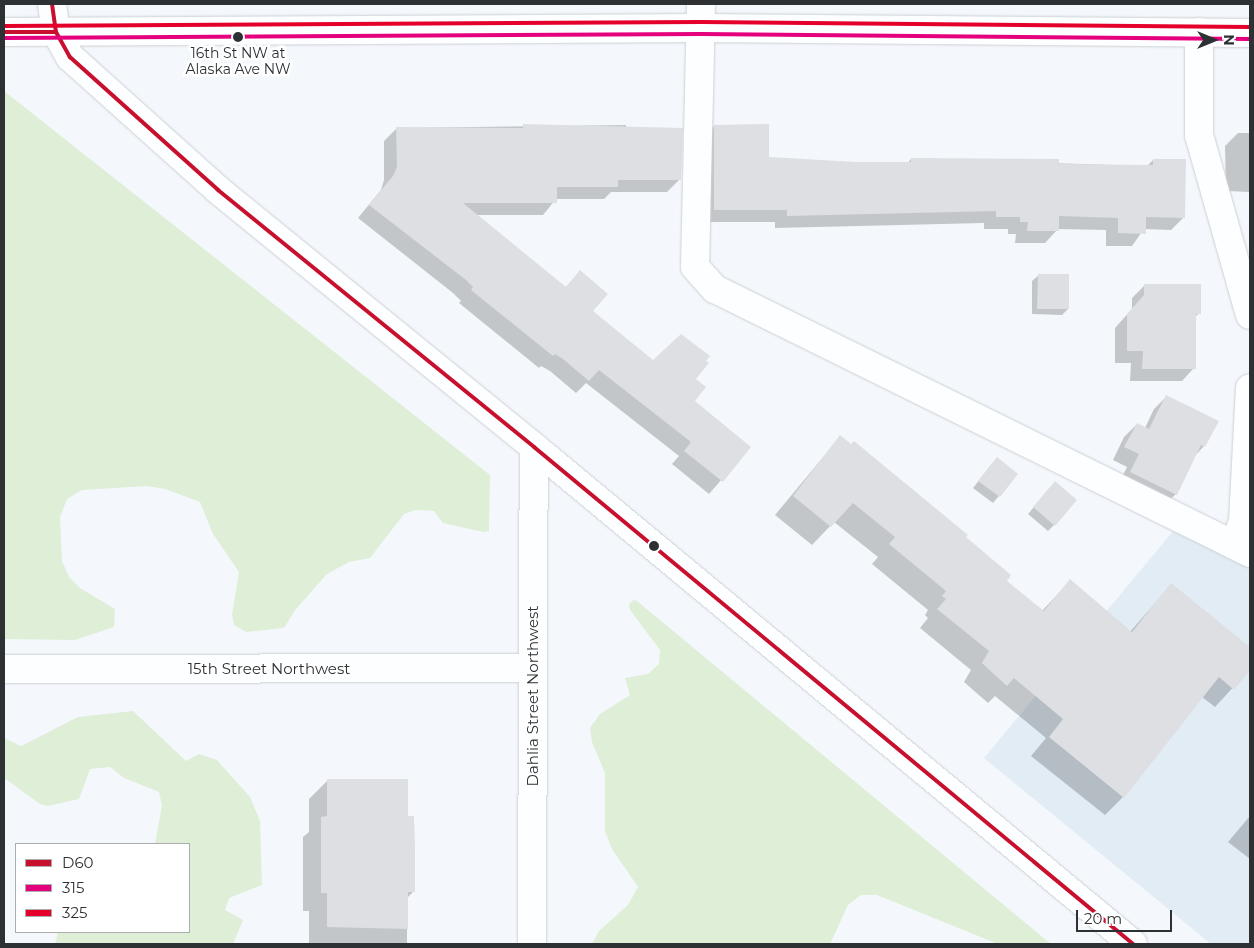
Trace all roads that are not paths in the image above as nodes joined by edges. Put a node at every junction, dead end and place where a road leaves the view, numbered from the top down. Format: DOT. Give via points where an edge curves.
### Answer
graph roads {
  1 [pos="52,4"];
  2 [pos="701,16"];
  3 [pos="4,32"];
  4 [pos="56,32"];
  5 [pos="1199,32"];
  6 [pos="1250,32"];
  7 [pos="1250,314"];
  8 [pos="1250,388"];
  9 [pos="534,447"];
  10 [pos="1242,549"];
  11 [pos="4,668"];
  12 [pos="534,668"];
  13 [pos="532,944"];
  14 [pos="1133,944"];
  1 -- 4 [label="main road"];
  2 -- 4 [label="main road"];
  2 -- 5 [label="main road"];
  2 -- 10 [label="main road" via="695,268 715,289"];
  3 -- 4 [label="main road"];
  4 -- 9 [label="main road" via="70,58 218,190"];
  5 -- 6 [label="main road"];
  5 -- 7 [label="main road" via="1199,135"];
  8 -- 10 [label="main road"];
  9 -- 12 [label="main road, Dahlia Street Northwest"];
  9 -- 14 [label="main road"];
  11 -- 12 [label="main road, 15th Street Northwest"];
  12 -- 13 [label="main road, Dahlia Street Northwest"];
}
